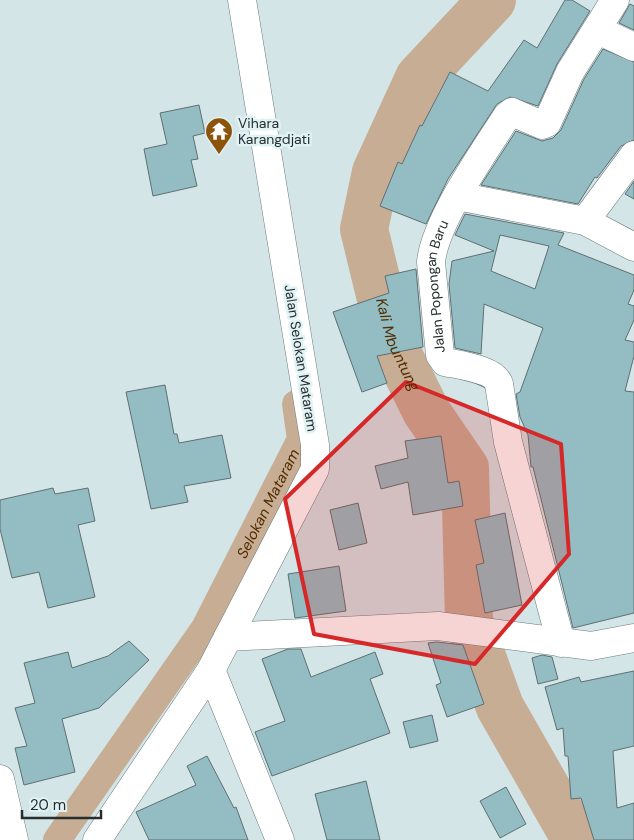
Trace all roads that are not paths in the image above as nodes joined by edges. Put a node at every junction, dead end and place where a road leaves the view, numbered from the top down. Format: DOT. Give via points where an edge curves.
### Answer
graph roads {
  1 [pos="242,0"];
  2 [pos="615,0"];
  3 [pos="598,30"];
  4 [pos="634,47"];
  5 [pos="634,155"];
  6 [pos="457,196"];
  7 [pos="585,221"];
  8 [pos="634,247"];
  9 [pos="228,637"];
  10 [pos="634,638"];
  11 [pos="561,643"];
  12 [pos="211,670"];
  13 [pos="0,778"];
  14 [pos="14,840"];
  15 [pos="97,840"];
  16 [pos="280,840"];
  1 -- 9 [label="street, Jalan Selokan Mataram" via="314,435 316,469"];
  2 -- 3 [label="street, Jalan Popongan Baru"];
  3 -- 4 [label="street"];
  3 -- 6 [label="street, Jalan Popongan Baru" via="570,72 547,123 542,125 510,113"];
  5 -- 7 [label="street"];
  6 -- 7 [label="street"];
  6 -- 11 [label="street, Jalan Popongan Baru" via="432,248 440,355 445,362 472,367 498,380 508,442"];
  7 -- 8 [label="street"];
  9 -- 11 [label="street" via="438,626"];
  9 -- 12 [label="street, Jalan Selokan Mataram"];
  10 -- 11 [label="street" via="591,646"];
  12 -- 15 [label="street, Jalan Selokan Mataram"];
  12 -- 16 [label="street"];
  13 -- 14 [label="street"];
}
